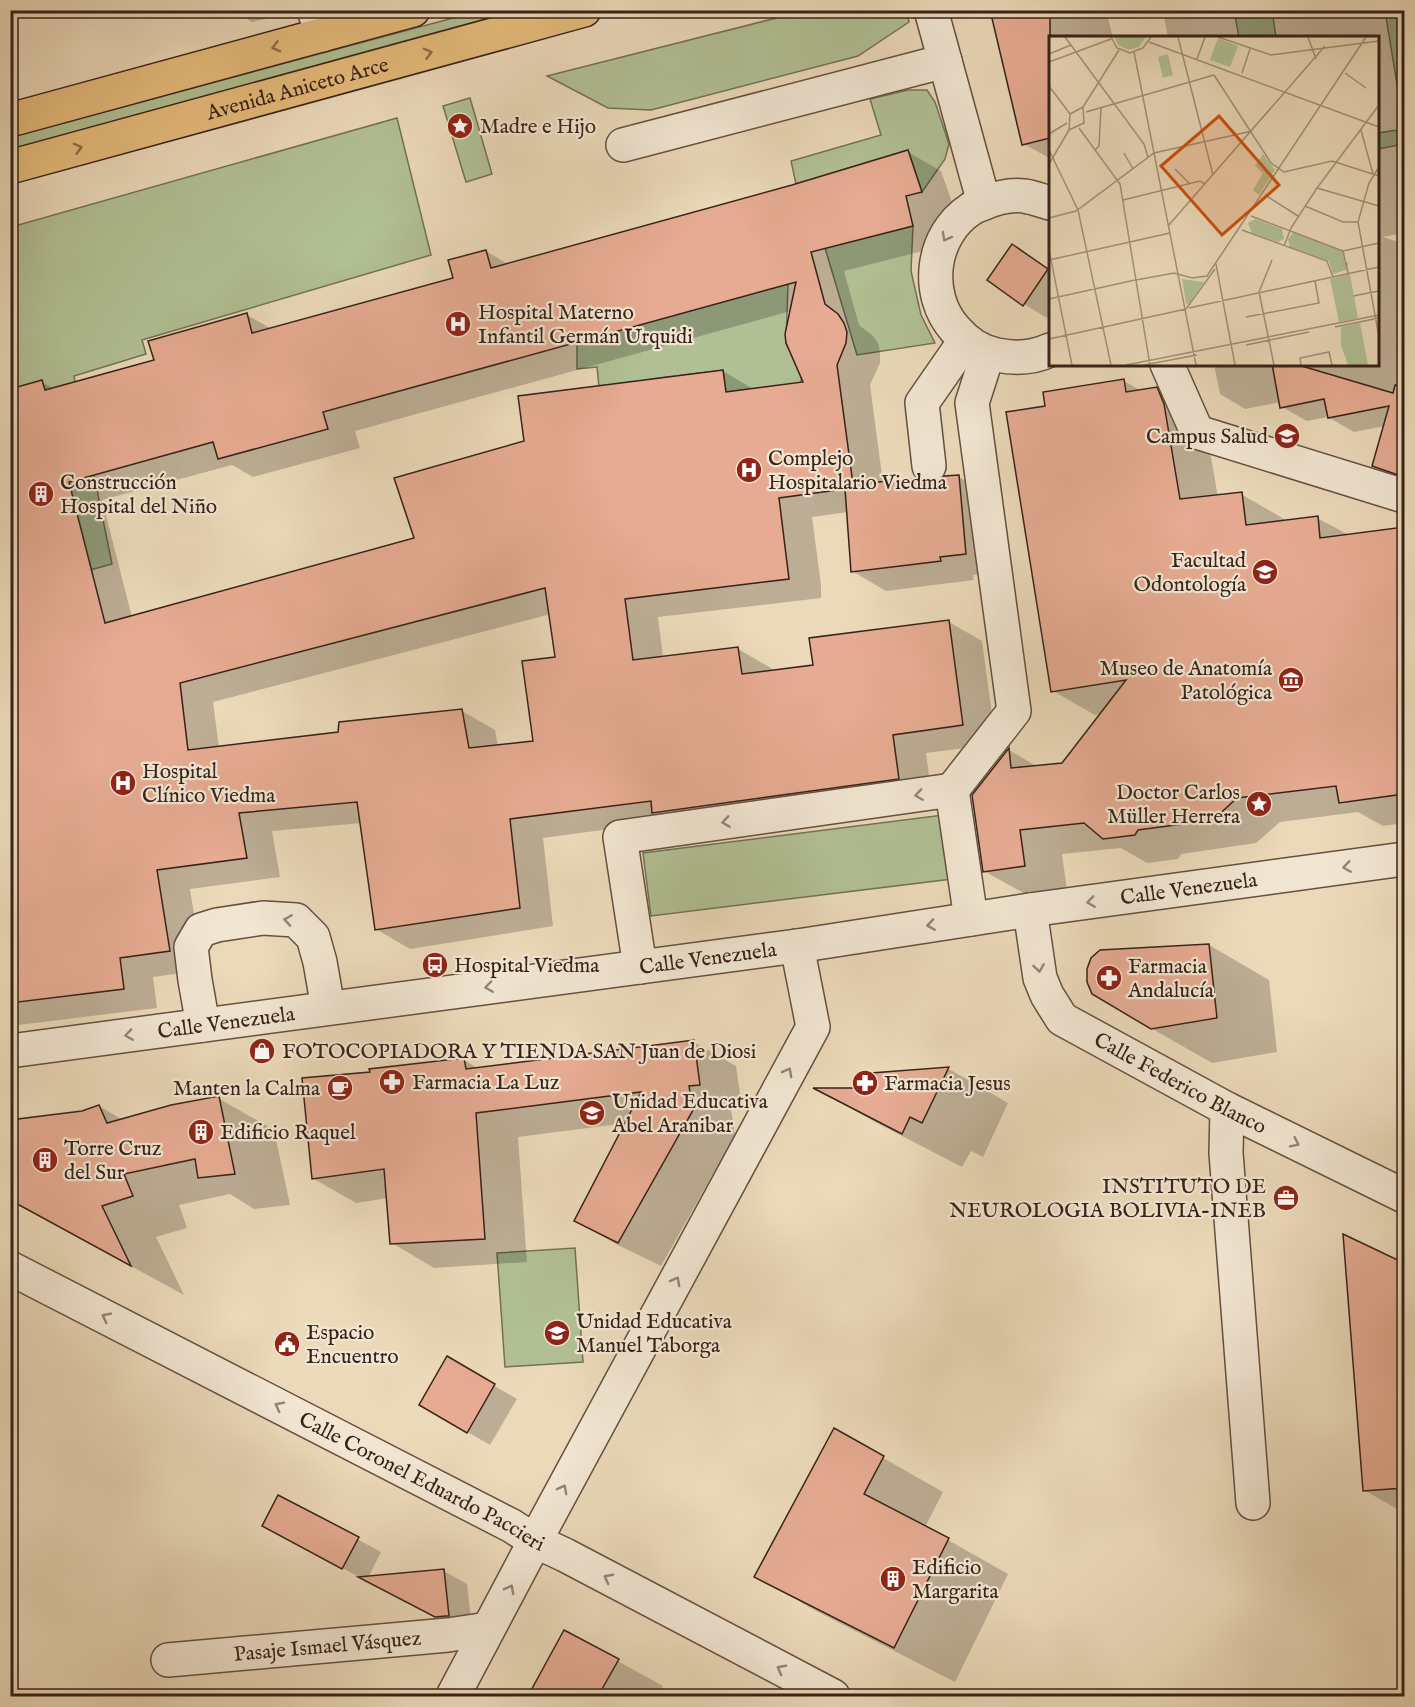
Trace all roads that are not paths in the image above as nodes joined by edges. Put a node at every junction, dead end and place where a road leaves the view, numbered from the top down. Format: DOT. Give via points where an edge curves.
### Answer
graph roads {
  1 [pos="413,10"];
  2 [pos="584,10"];
  3 [pos="931,10"];
  4 [pos="318,23"];
  5 [pos="945,61"];
  6 [pos="10,120"];
  7 [pos="623,145"];
  8 [pos="10,167"];
  9 [pos="984,203"];
  10 [pos="1049,203"];
  11 [pos="977,347"];
  12 [pos="1049,351"];
  13 [pos="1168,366"];
  14 [pos="930,466"];
  15 [pos="1404,496"];
  16 [pos="952,790"];
  17 [pos="1404,859"];
  18 [pos="1030,910"];
  19 [pos="971,919"];
  20 [pos="796,946"];
  21 [pos="640,967"];
  22 [pos="328,1008"];
  23 [pos="203,1025"];
  24 [pos="10,1051"];
  25 [pos="1227,1109"];
  26 [pos="1404,1196"];
  27 [pos="10,1268"];
  28 [pos="1253,1503"];
  29 [pos="535,1541"];
  30 [pos="488,1629"];
  31 [pos="168,1660"];
  32 [pos="453,1696"];
  33 [pos="832,1696"];
  1 -- 4 [label="main road"];
  8 -- 2 [label="main road, Avenida Aniceto Arce, one-way"];
  3 -- 5 [label="street"];
  4 -- 6 [label="main road, one-way"];
  5 -- 7 [label="street"];
  5 -- 9 [label="street"];
  9 -- 10 [label="street" via="1023,196"];
  9 -- 11 [label="street, one-way" via="952,225 940,248 934,273 938,299 949,322"];
  11 -- 12 [label="street" via="1014,359"];
  11 -- 14 [label="street" via="922,403"];
  11 -- 16 [label="street" via="972,403 1014,711"];
  13 -- 15 [label="street" via="1197,432"];
  16 -- 19 [label="street"];
  16 -- 21 [label="street, one-way" via="620,837"];
  17 -- 18 [label="street, Calle Venezuela, one-way"];
  18 -- 19 [label="street, Calle Venezuela"];
  18 -- 25 [label="street, Calle Federico Blanco, one-way" via="1040,978 1062,1019"];
  19 -- 20 [label="street, Calle Venezuela, one-way"];
  20 -- 21 [label="street, Calle Venezuela"];
  29 -- 20 [label="street, one-way" via="813,1027"];
  21 -- 22 [label="street, Calle Venezuela, one-way"];
  22 -- 23 [label="street, Calle Venezuela"];
  22 -- 23 [label="street, one-way" via="314,937 296,920 263,918 209,927 196,938 191,947"];
  23 -- 24 [label="street, Calle Venezuela, one-way"];
  25 -- 26 [label="street, Calle Federico Blanco, one-way"];
  25 -- 28 [label="street" via="1226,1153"];
  29 -- 27 [label="street, Calle Coronel Eduardo Paccieri, one-way"];
  30 -- 29 [label="street, one-way"];
  33 -- 29 [label="street, Calle Coronel Eduardo Paccieri, one-way"];
  30 -- 31 [label="street, Pasaje Ismael Vásquez"];
  30 -- 32 [label="street"];
}
